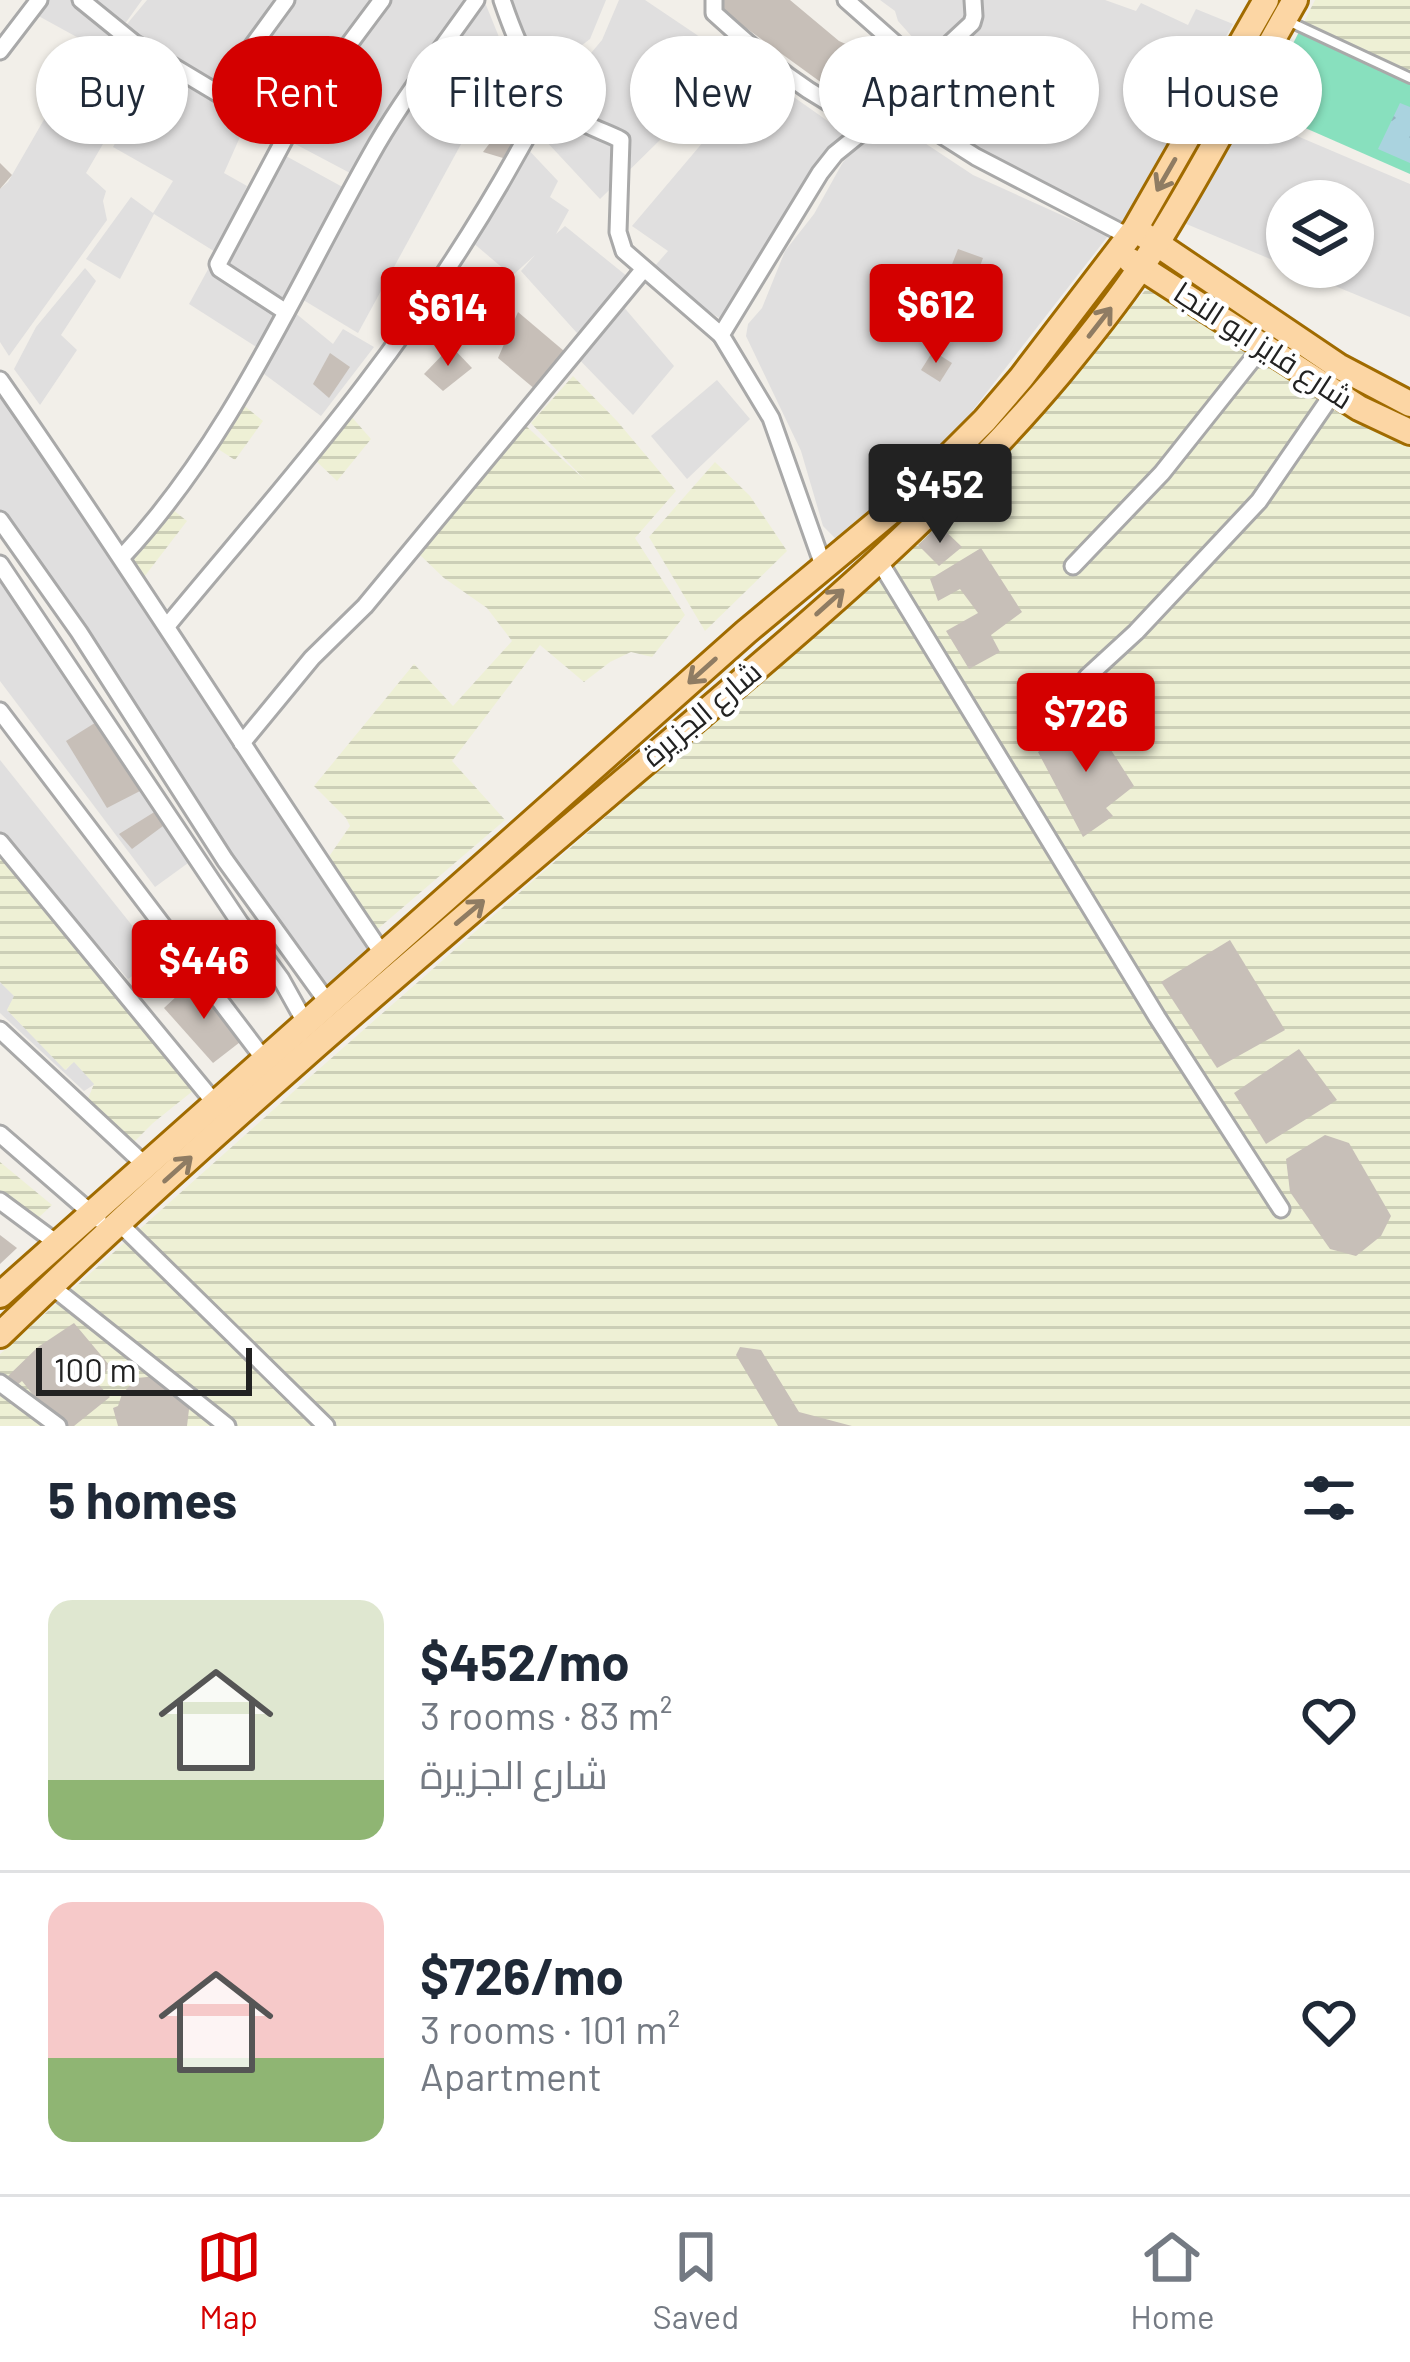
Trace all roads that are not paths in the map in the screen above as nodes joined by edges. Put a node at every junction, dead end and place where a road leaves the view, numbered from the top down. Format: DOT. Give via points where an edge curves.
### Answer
graph roads {
  1 [pos="39,0"];
  2 [pos="80,0"];
  3 [pos="286,0"];
  4 [pos="382,0"];
  5 [pos="476,0"];
  6 [pos="502,0"];
  7 [pos="714,0"];
  8 [pos="846,0"];
  9 [pos="973,0"];
  10 [pos="1266,0"];
  11 [pos="1289,10"];
  12 [pos="260,36"];
  13 [pos="355,36"];
  14 [pos="516,36"];
  15 [pos="889,36"];
  16 [pos="957,36"];
  17 [pos="0,51"];
  18 [pos="1410,78"];
  19 [pos="212,90"];
  20 [pos="819,99"];
  21 [pos="606,132"];
  22 [pos="281,144"];
  23 [pos="522,144"];
  24 [pos="847,144"];
  25 [pos="956,144"];
  26 [pos="1136,246"];
  27 [pos="643,270"];
  28 [pos="286,312"];
  29 [pos="721,335"];
  30 [pos="1263,346"];
  31 [pos="0,380"];
  32 [pos="1334,392"];
  33 [pos="1410,404"];
  34 [pos="1410,432"];
  35 [pos="0,520"];
  36 [pos="122,557"];
  37 [pos="878,559"];
  38 [pos="0,564"];
  39 [pos="1073,566"];
  40 [pos="824,568"];
  41 [pos="167,626"];
  42 [pos="746,632"];
  43 [pos="770,656"];
  44 [pos="1087,677"];
  45 [pos="0,711"];
  46 [pos="242,743"];
  47 [pos="0,842"];
  48 [pos="391,961"];
  49 [pos="328,1003"];
  50 [pos="305,1022"];
  51 [pos="0,1030"];
  52 [pos="265,1059"];
  53 [pos="214,1102"];
  54 [pos="0,1134"];
  55 [pos="145,1165"];
  56 [pos="0,1201"];
  57 [pos="1281,1209"];
  58 [pos="106,1221"];
  59 [pos="58,1244"];
  60 [pos="51,1286"];
  61 [pos="0,1295"];
  62 [pos="0,1335"];
  63 [pos="0,1383"];
  64 [pos="58,1426"];
  65 [pos="227,1426"];
  66 [pos="326,1426"];
  1 -- 17 [label="street"];
  2 -- 19 [label="street"];
  3 -- 12 [label="street"];
  4 -- 13 [label="street"];
  5 -- 28 [label="street" via="376,145"];
  6 -- 14 [label="street"];
  7 -- 20 [label="street" via="714,14"];
  8 -- 15 [label="street"];
  9 -- 16 [label="street" via="972,22"];
  10 -- 26 [label="main road, شارع الجزيرة, one-way"];
  11 -- 18 [label="lane"];
  11 -- 26 [label="main road, شارع الجزيرة"];
  21 -- 27 [label="street" via="621,140 618,232"];
  22 -- 28 [label="street" via="217,267"];
  23 -- 41 [label="street" via="364,386"];
  24 -- 29 [label="street" via="820,173"];
  25 -- 26 [label="street"];
  26 -- 30 [label="main road, شارع فايز ابو النجا"];
  26 -- 33 [label="main road, شارع فايز ابو النجا"];
  37 -- 26 [label="main road, شارع الجزيرة, one-way" via="1018,421 1102,320"];
  26 -- 40 [label="main road, شارع الجزيرة" via="985,420"];
  27 -- 29 [label="street"];
  27 -- 46 [label="street"];
  28 -- 36 [label="street" via="180,490"];
  29 -- 40 [label="street" via="771,418"];
  30 -- 32 [label="main road, شارع فايز ابو النجا"];
  30 -- 39 [label="street"];
  31 -- 36 [label="street"];
  32 -- 34 [label="main road, شارع فايز ابو النجا"];
  32 -- 44 [label="street" via="1259,501"];
  35 -- 49 [label="street"];
  36 -- 41 [label="street"];
  43 -- 37 [label="main road, شارع الجزيرة, one-way"];
  37 -- 57 [label="street"];
  38 -- 50 [label="street"];
  40 -- 42 [label="main road, شارع الجزيرة"];
  41 -- 46 [label="street"];
  42 -- 43 [label="main road"];
  42 -- 48 [label="main road, شارع الجزيرة, one-way"];
  48 -- 43 [label="main road, شارع الجزيرة, one-way"];
  45 -- 52 [label="street"];
  46 -- 48 [label="street"];
  47 -- 53 [label="street"];
  48 -- 49 [label="main road, شارع الجزيرة"];
  58 -- 48 [label="main road, شارع الجزيرة, one-way"];
  49 -- 50 [label="main road, شارع الجزيرة"];
  50 -- 52 [label="main road, شارع الجزيرة"];
  51 -- 55 [label="street"];
  52 -- 53 [label="main road, شارع الجزيرة"];
  53 -- 55 [label="main road, شارع الجزيرة"];
  54 -- 58 [label="street"];
  55 -- 58 [label="main road, شارع الجزيرة"];
  56 -- 59 [label="street"];
  58 -- 59 [label="main road, شارع الجزيرة"];
  58 -- 60 [label="main road, شارع الجزيرة"];
  58 -- 66 [label="street"];
  59 -- 61 [label="main road, شارع الجزيرة"];
  60 -- 62 [label="main road, شارع الجزيرة"];
  60 -- 65 [label="street"];
  63 -- 64 [label="street"];
}
